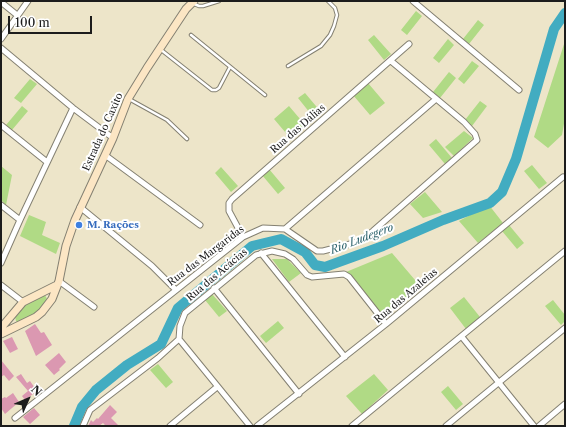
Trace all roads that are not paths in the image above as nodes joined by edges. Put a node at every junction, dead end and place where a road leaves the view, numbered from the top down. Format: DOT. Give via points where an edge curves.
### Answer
graph roads {
  1 [pos="28,1"];
  2 [pos="219,1"];
  3 [pos="328,1"];
  4 [pos="413,1"];
  5 [pos="1,2"];
  6 [pos="193,2"];
  7 [pos="17,15"];
  8 [pos="191,35"];
  9 [pos="1,39"];
  10 [pos="409,44"];
  11 [pos="1,48"];
  12 [pos="160,49"];
  13 [pos="391,60"];
  14 [pos="288,66"];
  15 [pos="230,67"];
  16 [pos="518,90"];
  17 [pos="265,95"];
  18 [pos="128,99"];
  19 [pos="436,99"];
  20 [pos="73,108"];
  21 [pos="1,125"];
  22 [pos="113,138"];
  23 [pos="187,139"];
  24 [pos="106,155"];
  25 [pos="47,162"];
  26 [pos="563,177"];
  27 [pos="1,205"];
  28 [pos="80,207"];
  29 [pos="20,220"];
  30 [pos="200,225"];
  31 [pos="285,229"];
  32 [pos="243,237"];
  33 [pos="565,251"];
  34 [pos="261,253"];
  35 [pos="1,263"];
  36 [pos="58,283"];
  37 [pos="1,285"];
  38 [pos="214,288"];
  39 [pos="176,290"];
  40 [pos="44,291"];
  41 [pos="52,299"];
  42 [pos="23,302"];
  43 [pos="94,307"];
  44 [pos="10,316"];
  45 [pos="386,324"];
  46 [pos="18,326"];
  47 [pos="1,328"];
  48 [pos="565,328"];
  49 [pos="1,334"];
  50 [pos="462,337"];
  51 [pos="179,339"];
  52 [pos="345,357"];
  53 [pos="499,383"];
  54 [pos="217,387"];
  55 [pos="299,394"];
  56 [pos="565,404"];
  57 [pos="15,418"];
  58 [pos="83,426"];
  59 [pos="170,426"];
  60 [pos="250,426"];
  61 [pos="257,426"];
  62 [pos="352,426"];
  63 [pos="446,426"];
  64 [pos="534,426"];
  65 [pos="538,426"];
  1 -- 7 [label="street"];
  2 -- 6 [label="lane" via="203,6"];
  3 -- 14 [label="lane" via="335,8 336,15 330,35 321,46"];
  4 -- 16 [label="street"];
  5 -- 7 [label="street"];
  6 -- 12 [label="main road, Estrada do Caxito"];
  7 -- 9 [label="street"];
  8 -- 15 [label="lane"];
  10 -- 13 [label="street, Rua das Dálias"];
  11 -- 20 [label="street"];
  12 -- 15 [label="lane" via="212,90 219,88"];
  12 -- 18 [label="main road, Estrada do Caxito"];
  13 -- 19 [label="street"];
  13 -- 32 [label="street, Rua das Dálias" via="232,198 229,211"];
  15 -- 17 [label="lane"];
  18 -- 22 [label="main road, Estrada do Caxito"];
  18 -- 23 [label="lane" via="167,120"];
  19 -- 31 [label="street"];
  19 -- 31 [label="street" via="472,130 477,140 373,231 358,242 317,251"];
  20 -- 22 [label="street"];
  20 -- 25 [label="street"];
  21 -- 25 [label="street"];
  22 -- 24 [label="main road, Estrada do Caxito"];
  24 -- 28 [label="main road, Estrada do Caxito"];
  24 -- 30 [label="street"];
  25 -- 29 [label="street"];
  26 -- 45 [label="street, Rua das Azaleias"];
  27 -- 29 [label="street"];
  28 -- 36 [label="main road, Estrada do Caxito" via="66,246"];
  28 -- 39 [label="street" via="152,266"];
  29 -- 35 [label="street"];
  31 -- 32 [label="street, Rua das Margaridas" via="264,228"];
  32 -- 39 [label="street, Rua das Margaridas"];
  33 -- 50 [label="street"];
  34 -- 38 [label="street, Rua das Acácias"];
  34 -- 45 [label="street, Rua das Acácias" via="272,251 286,254 306,275 312,277 342,273 347,275"];
  34 -- 52 [label="street"];
  36 -- 40 [label="main road"];
  36 -- 41 [label="main road, Estrada do Caxito"];
  36 -- 43 [label="street"];
  37 -- 42 [label="street"];
  38 -- 51 [label="street, Rua das Acácias" via="185,313"];
  38 -- 55 [label="street"];
  39 -- 57 [label="street, Rua das Margaridas"];
  40 -- 41 [label="main road"];
  40 -- 42 [label="main road"];
  41 -- 46 [label="main road, Estrada do Caxito" via="36,317"];
  42 -- 44 [label="main road"];
  44 -- 46 [label="main road"];
  44 -- 47 [label="main road"];
  45 -- 52 [label="street, Rua das Azaleias"];
  46 -- 49 [label="main road, Estrada do Caxito"];
  48 -- 53 [label="street"];
  50 -- 53 [label="street"];
  50 -- 62 [label="street"];
  51 -- 54 [label="street"];
  51 -- 58 [label="street" via="90,410"];
  52 -- 55 [label="street, Rua das Azaleias"];
  53 -- 63 [label="street"];
  53 -- 64 [label="street"];
  54 -- 59 [label="street"];
  54 -- 60 [label="street"];
  55 -- 61 [label="street, Rua das Azaleias"];
  56 -- 65 [label="street"];
}
